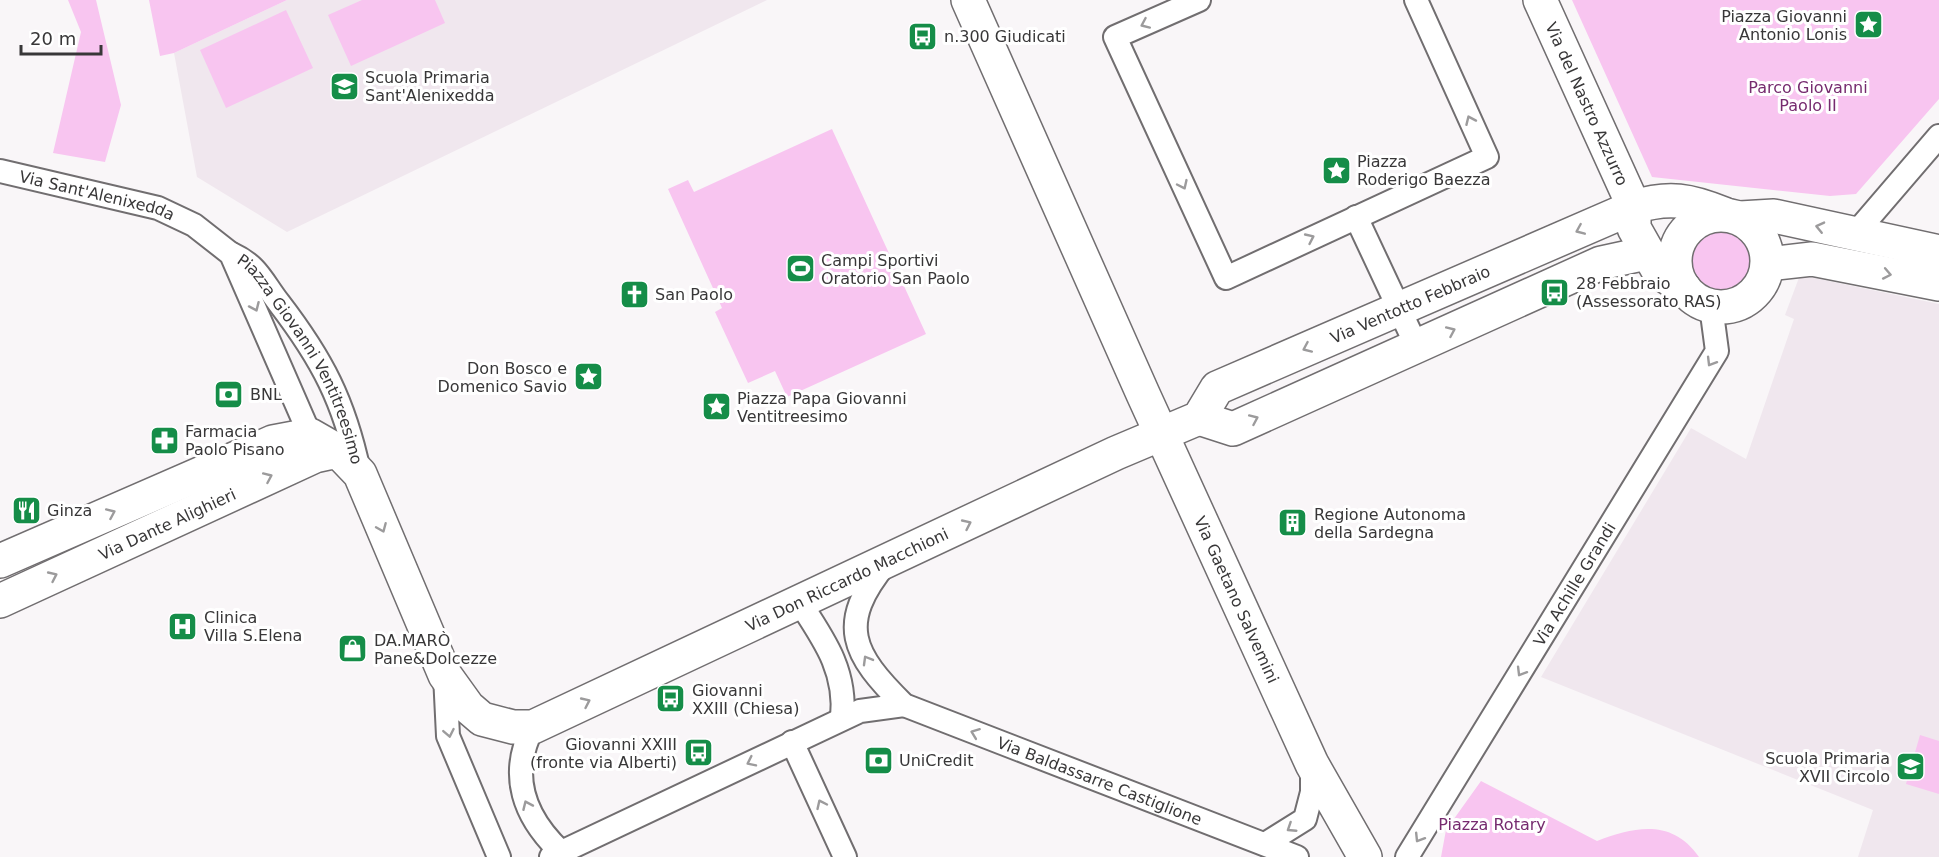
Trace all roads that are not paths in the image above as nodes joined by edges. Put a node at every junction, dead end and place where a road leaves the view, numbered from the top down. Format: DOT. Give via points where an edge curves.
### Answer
graph roads {
  1 [pos="968,0"];
  2 [pos="1199,0"];
  3 [pos="1416,0"];
  4 [pos="1540,0"];
  5 [pos="1939,136"];
  6 [pos="0,171"];
  7 [pos="1634,207"];
  8 [pos="1732,216"];
  9 [pos="1356,217"];
  10 [pos="1854,236"];
  11 [pos="1939,252"];
  12 [pos="1647,253"];
  13 [pos="231,254"];
  14 [pos="1767,264"];
  15 [pos="1939,284"];
  16 [pos="1684,288"];
  17 [pos="1711,306"];
  18 [pos="1398,308"];
  19 [pos="1418,347"];
  20 [pos="1200,418"];
  21 [pos="1162,434"];
  22 [pos="310,435"];
  23 [pos="349,463"];
  24 [pos="0,561"];
  25 [pos="887,562"];
  26 [pos="0,601"];
  27 [pos="800,603"];
  28 [pos="445,675"];
  29 [pos="904,705"];
  30 [pos="842,719"];
  31 [pos="533,727"];
  32 [pos="792,742"];
  33 [pos="1312,764"];
  34 [pos="1265,844"];
  35 [pos="556,855"];
  36 [pos="499,857"];
  37 [pos="845,857"];
  38 [pos="1297,857"];
  39 [pos="1365,857"];
  40 [pos="1407,857"];
  1 -- 21 [label="street"];
  2 -- 9 [label="street, one-way" via="1115,37 1226,278"];
  9 -- 3 [label="street, one-way" via="1487,157"];
  4 -- 7 [label="street, Via del Nastro Azzurro"];
  5 -- 10 [label="street"];
  6 -- 13 [label="street, Via Sant'Alenixedda" via="158,208 194,225"];
  7 -- 8 [label="street, Via Ventotto Febbraio" via="1658,199 1698,203"];
  7 -- 12 [label="street, Via del Nastro Azzurro" via="1634,228"];
  7 -- 18 [label="street, Via Ventotto Febbraio, one-way"];
  10 -- 8 [label="street, one-way" via="1774,216"];
  8 -- 14 [label="street" via="1759,234 1766,248"];
  8 -- 16 [label="street" via="1701,219 1684,232 1675,261"];
  9 -- 18 [label="street"];
  10 -- 11 [label="street"];
  12 -- 16 [label="street, Via del Nastro Azzurro" via="1659,273"];
  19 -- 12 [label="street, one-way" via="1601,263"];
  13 -- 22 [label="street, one-way"];
  13 -- 23 [label="street, Piazza Giovanni Ventitreesimo" via="250,263 308,340 350,427"];
  14 -- 15 [label="street, one-way" via="1812,260"];
  14 -- 17 [label="street" via="1763,280 1750,297 1725,307"];
  16 -- 17 [label="street"];
  17 -- 40 [label="street, Via Achille Grandi, one-way" via="1718,351"];
  18 -- 19 [label="street"];
  18 -- 20 [label="street, Via Ventotto Febbraio, one-way" via="1217,388"];
  20 -- 19 [label="street, one-way" via="1233,429"];
  20 -- 21 [label="street"];
  25 -- 21 [label="street, Via Don Riccardo Macchioni, one-way"];
  21 -- 33 [label="street, Via Gaetano Salvemini"];
  22 -- 23 [label="street"];
  24 -- 22 [label="street, Via Dante Alighieri, one-way" via="273,442"];
  26 -- 23 [label="street, Via Dante Alighieri, one-way" via="304,461"];
  23 -- 28 [label="street, one-way"];
  25 -- 27 [label="street, Via Don Riccardo Macchioni"];
  29 -- 25 [label="street, one-way" via="869,665 854,630 854,616 864,595"];
  27 -- 30 [label="street" via="840,674"];
  31 -- 27 [label="street, Via Don Riccardo Macchioni, one-way"];
  28 -- 31 [label="street" via="482,719 513,727"];
  28 -- 36 [label="street, one-way" via="448,736"];
  29 -- 30 [label="street" via="860,711"];
  34 -- 29 [label="street, Via Baldassarre Castiglione, one-way"];
  30 -- 32 [label="street"];
  35 -- 31 [label="street, one-way" via="523,799 525,742"];
  32 -- 35 [label="street, one-way"];
  37 -- 32 [label="street, one-way"];
  33 -- 34 [label="street, Via Gaetano Salvemini, one-way" via="1312,792 1305,819"];
  33 -- 39 [label="street, Via Gaetano Salvemini"];
  34 -- 38 [label="street, Via Baldassarre Castiglione"];
}
